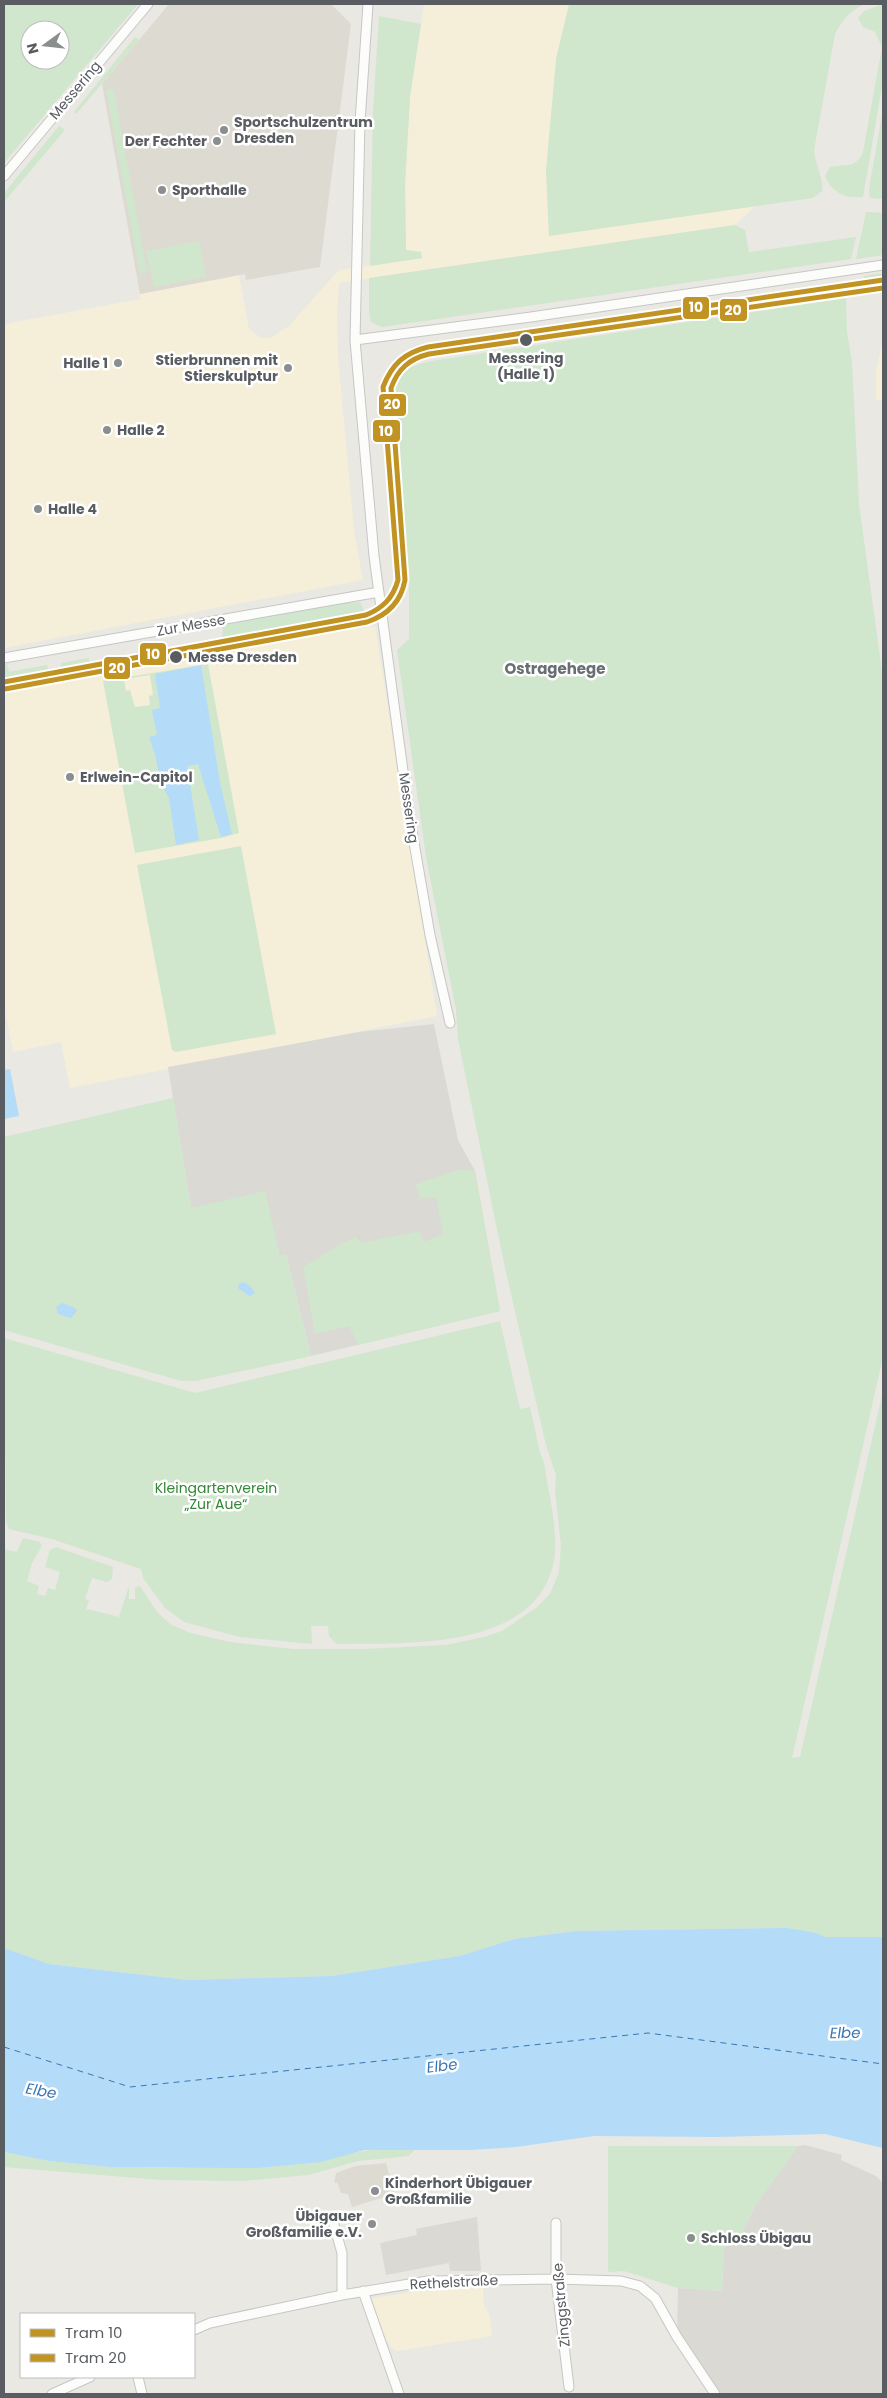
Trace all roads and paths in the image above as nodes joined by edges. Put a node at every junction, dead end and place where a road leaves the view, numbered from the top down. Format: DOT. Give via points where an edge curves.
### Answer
graph roads {
  1 [pos="148,4"];
  2 [pos="368,4"];
  3 [pos="4,176"];
  4 [pos="883,265"];
  5 [pos="355,340"];
  6 [pos="379,592"];
  7 [pos="4,658"];
  8 [pos="450,1023"];
  9 [pos="332,2218"];
  10 [pos="556,2223"];
  11 [pos="556,2279"];
  12 [pos="363,2292"];
  13 [pos="342,2296"];
  14 [pos="195,2330"];
  15 [pos="88,2378"];
  16 [pos="138,2378"];
  17 [pos="570,2387"];
  18 [pos="52,2394"];
  19 [pos="142,2394"];
  20 [pos="399,2394"];
  21 [pos="715,2394"];
  1 -- 3 [label="street, Messering"];
  2 -- 5 [label="street" via="361,94"];
  4 -- 5 [label="street"];
  5 -- 6 [label="street, Messering"];
  6 -- 7 [label="street, Zur Messe"];
  6 -- 8 [label="street, Messering" via="419,873"];
  9 -- 13 [label="street" via="342,2252"];
  10 -- 11 [label="street, Zinggstraße"];
  11 -- 12 [label="street, Rethelstraße" via="429,2280"];
  11 -- 17 [label="street, Zinggstraße"];
  11 -- 21 [label="street, Rethelstraße" via="620,2281 640,2286 655,2298 676,2337"];
  12 -- 13 [label="street, Rethelstraße"];
  12 -- 20 [label="street"];
  13 -- 14 [label="street, Rethelstraße" via="210,2323"];
  15 -- 18 [label="street"];
  16 -- 19 [label="street"];
}
